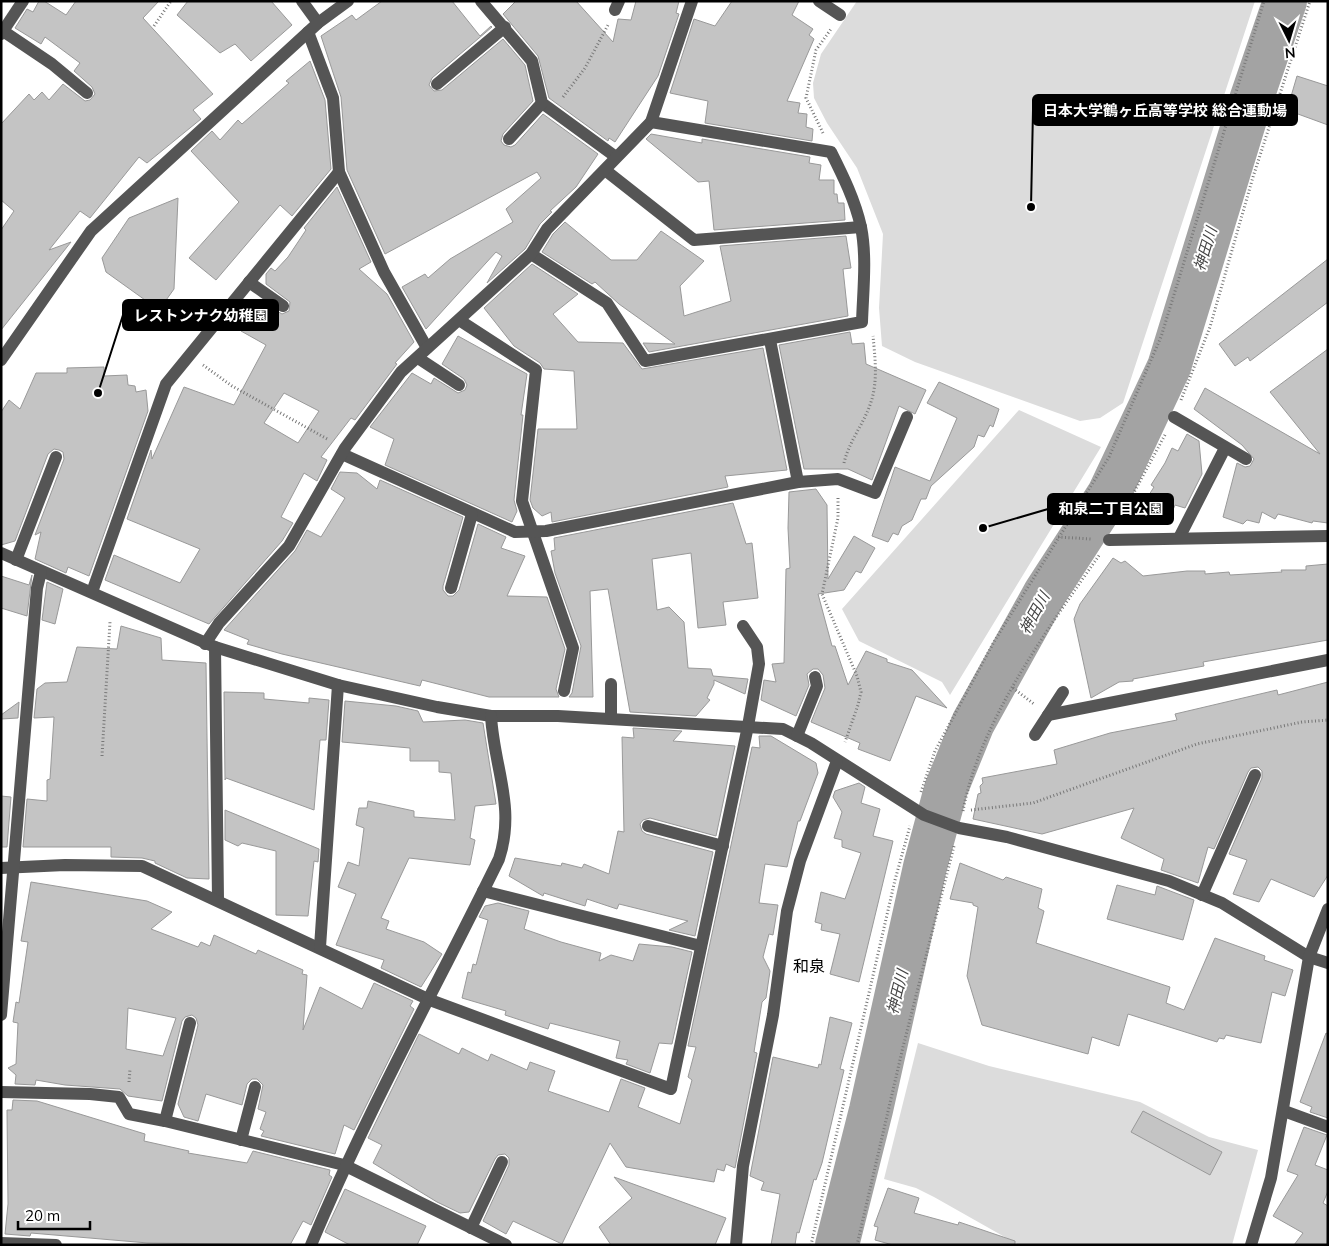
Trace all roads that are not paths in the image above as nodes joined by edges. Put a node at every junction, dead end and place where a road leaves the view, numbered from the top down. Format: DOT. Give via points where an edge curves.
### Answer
graph roads {
  1 [pos="23,1"];
  2 [pos="302,1"];
  3 [pos="348,1"];
  4 [pos="481,1"];
  5 [pos="692,1"];
  6 [pos="819,1"];
  7 [pos="840,15"];
  8 [pos="318,23"];
  9 [pos="505,27"];
  10 [pos="2,32"];
  11 [pos="308,32"];
  12 [pos="437,84"];
  13 [pos="87,93"];
  14 [pos="547,107"];
  15 [pos="651,122"];
  16 [pos="509,139"];
  17 [pos="616,157"];
  18 [pos="604,170"];
  19 [pos="339,172"];
  20 [pos="861,226"];
  21 [pos="532,254"];
  22 [pos="249,282"];
  23 [pos="283,306"];
  24 [pos="459,320"];
  25 [pos="770,340"];
  26 [pos="427,348"];
  27 [pos="418,358"];
  28 [pos="1,360"];
  29 [pos="459,385"];
  30 [pos="907,417"];
  31 [pos="1174,417"];
  32 [pos="1224,448"];
  33 [pos="343,451"];
  34 [pos="56,458"];
  35 [pos="1246,459"];
  36 [pos="798,482"];
  37 [pos="472,514"];
  38 [pos="532,531"];
  39 [pos="1328,536"];
  40 [pos="1179,538"];
  41 [pos="1104,540"];
  42 [pos="1,553"];
  43 [pos="16,560"];
  44 [pos="41,572"];
  45 [pos="451,588"];
  46 [pos="92,592"];
  47 [pos="743,626"];
  48 [pos="210,646"];
  49 [pos="1328,660"];
  50 [pos="815,677"];
  51 [pos="611,684"];
  52 [pos="338,685"];
  53 [pos="564,691"];
  54 [pos="1063,692"];
  55 [pos="1048,715"];
  56 [pos="491,716"];
  57 [pos="611,719"];
  58 [pos="748,726"];
  59 [pos="1035,735"];
  60 [pos="797,736"];
  61 [pos="837,761"];
  62 [pos="1256,775"];
  63 [pos="648,826"];
  64 [pos="722,846"];
  65 [pos="7,868"];
  66 [pos="483,891"];
  67 [pos="1202,895"];
  68 [pos="218,899"];
  69 [pos="1328,909"];
  70 [pos="701,946"];
  71 [pos="320,947"];
  72 [pos="1309,957"];
  73 [pos="1328,963"];
  74 [pos="430,1000"];
  75 [pos="1,1015"];
  76 [pos="190,1023"];
  77 [pos="255,1087"];
  78 [pos="1,1092"];
  79 [pos="1284,1110"];
  80 [pos="165,1121"];
  81 [pos="1328,1127"];
  82 [pos="242,1140"];
  83 [pos="502,1162"];
  84 [pos="344,1165"];
  85 [pos="471,1228"];
  86 [pos="1,1243"];
  87 [pos="56,1245"];
  88 [pos="311,1245"];
  89 [pos="506,1245"];
  90 [pos="736,1245"];
  91 [pos="1251,1245"];
  1 -- 10 [label="street"];
  2 -- 8 [label="street"];
  3 -- 8 [label="street"];
  4 -- 9 [label="street"];
  5 -- 15 [label="street"];
  6 -- 7 [label="street"];
  8 -- 11 [label="street"];
  9 -- 12 [label="street"];
  9 -- 14 [label="street" via="532,61"];
  10 -- 13 [label="street" via="52,64"];
  11 -- 19 [label="street" via="333,98"];
  11 -- 28 [label="street" via="90,231"];
  14 -- 16 [label="street"];
  14 -- 17 [label="street"];
  15 -- 17 [label="street"];
  15 -- 20 [label="street" via="830,152 849,189"];
  17 -- 18 [label="street"];
  18 -- 20 [label="street" via="694,240"];
  18 -- 21 [label="street" via="547,229"];
  19 -- 22 [label="street"];
  19 -- 26 [label="street" via="384,272"];
  20 -- 25 [label="street" via="862,322"];
  21 -- 24 [label="street"];
  21 -- 25 [label="street" via="606,303 645,360"];
  22 -- 23 [label="street"];
  22 -- 46 [label="street" via="166,384"];
  24 -- 26 [label="street"];
  24 -- 38 [label="street" via="536,370 522,501"];
  25 -- 36 [label="street"];
  26 -- 27 [label="street"];
  27 -- 29 [label="street"];
  27 -- 33 [label="street" via="401,372"];
  30 -- 36 [label="street" via="875,493 838,479"];
  31 -- 32 [label="street"];
  32 -- 35 [label="street"];
  32 -- 40 [label="street"];
  33 -- 37 [label="street"];
  33 -- 48 [label="street" via="290,546 219,623"];
  34 -- 43 [label="street"];
  36 -- 38 [label="street"];
  37 -- 38 [label="street" via="515,532"];
  37 -- 45 [label="street"];
  38 -- 53 [label="street" via="573,648"];
  39 -- 40 [label="street"];
  40 -- 41 [label="street"];
  42 -- 43 [label="street"];
  43 -- 44 [label="street"];
  44 -- 46 [label="street"];
  44 -- 65 [label="street"];
  46 -- 48 [label="street"];
  47 -- 58 [label="street" via="757,647 759,664"];
  48 -- 52 [label="street"];
  48 -- 68 [label="street"];
  49 -- 55 [label="street"];
  50 -- 60 [label="street" via="817,686"];
  51 -- 57 [label="street"];
  52 -- 56 [label="street" via="437,708"];
  52 -- 71 [label="street"];
  54 -- 55 [label="street"];
  55 -- 59 [label="street"];
  56 -- 57 [label="street"];
  56 -- 66 [label="street" via="507,818 506,838"];
  57 -- 58 [label="street"];
  58 -- 60 [label="street" via="784,730"];
  58 -- 64 [label="street"];
  60 -- 61 [label="street"];
  61 -- 67 [label="street" via="919,812 955,826 1159,879"];
  61 -- 90 [label="street" via="800,861 787,911 773,1014 743,1166"];
  62 -- 67 [label="street"];
  63 -- 64 [label="street"];
  64 -- 70 [label="street"];
  65 -- 68 [label="street" via="65,864 142,866"];
  65 -- 75 [label="street"];
  66 -- 70 [label="street"];
  66 -- 74 [label="street"];
  67 -- 72 [label="street" via="1222,903"];
  68 -- 71 [label="street"];
  69 -- 72 [label="street"];
  70 -- 74 [label="street" via="671,1089"];
  71 -- 74 [label="street"];
  72 -- 73 [label="street"];
  72 -- 79 [label="street"];
  74 -- 84 [label="street"];
  76 -- 80 [label="street"];
  77 -- 82 [label="street"];
  78 -- 80 [label="street" via="119,1097 129,1114"];
  79 -- 81 [label="street"];
  79 -- 91 [label="street" via="1271,1178"];
  80 -- 82 [label="street"];
  82 -- 84 [label="street"];
  83 -- 85 [label="street"];
  84 -- 85 [label="street"];
  84 -- 88 [label="street"];
  85 -- 89 [label="street"];
  86 -- 87 [label="street"];
}
